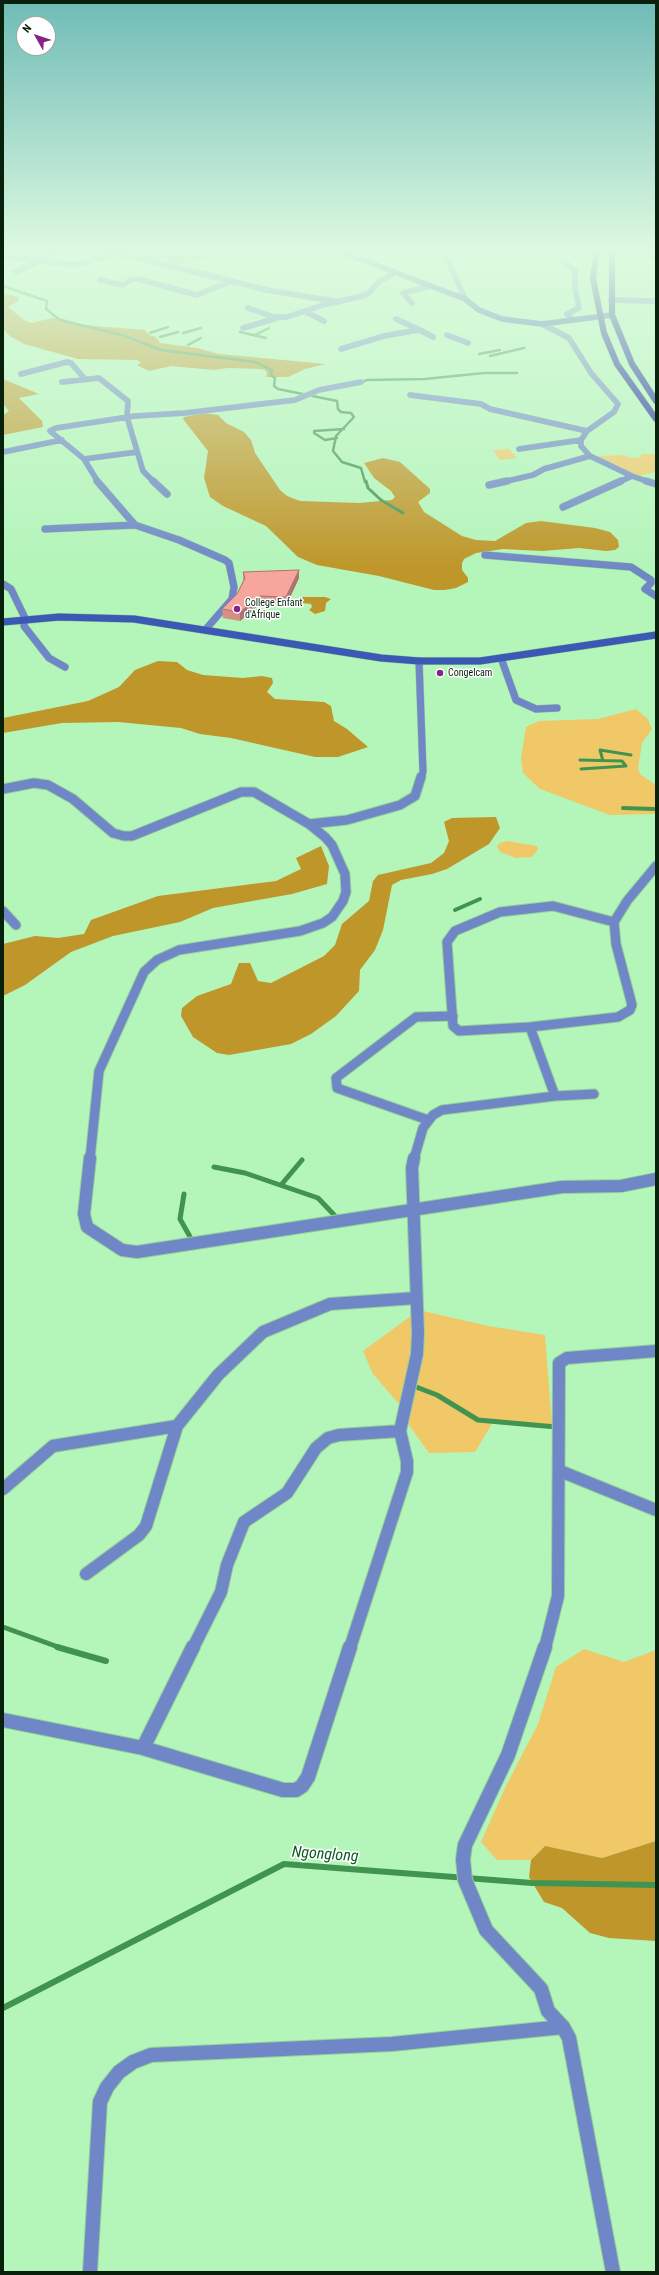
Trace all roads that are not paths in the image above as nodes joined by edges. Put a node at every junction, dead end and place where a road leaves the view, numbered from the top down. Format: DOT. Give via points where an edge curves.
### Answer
graph roads {
  1 [pos="580,356"];
  2 [pos="614,356"];
  3 [pos="629,356"];
  4 [pos="21,374"];
  5 [pos="85,379"];
  6 [pos="62,382"];
  7 [pos="361,382"];
  8 [pos="410,395"];
  9 [pos="656,401"];
  10 [pos="126,417"];
  11 [pos="656,420"];
  12 [pos="587,431"];
  13 [pos="62,440"];
  14 [pos="581,440"];
  15 [pos="519,449"];
  16 [pos="3,452"];
  17 [pos="137,452"];
  18 [pos="590,456"];
  19 [pos="84,458"];
  20 [pos="632,476"];
  21 [pos="656,484"];
  22 [pos="489,485"];
  23 [pos="167,494"];
  24 [pos="563,507"];
  25 [pos="135,525"];
  26 [pos="45,529"];
  27 [pos="485,555"];
  28 [pos="3,584"];
  29 [pos="656,596"];
  30 [pos="25,618"];
  31 [pos="3,622"];
  32 [pos="206,629"];
  33 [pos="656,635"];
  34 [pos="501,658"];
  35 [pos="419,660"];
  36 [pos="65,667"];
  37 [pos="557,708"];
  38 [pos="3,789"];
  39 [pos="309,824"];
  40 [pos="656,866"];
  41 [pos="3,911"];
  42 [pos="614,922"];
  43 [pos="16,925"];
  44 [pos="453,1016"];
  45 [pos="530,1027"];
  46 [pos="594,1094"];
  47 [pos="555,1096"];
  48 [pos="428,1120"];
  49 [pos="656,1179"];
  50 [pos="414,1211"];
  51 [pos="416,1298"];
  52 [pos="656,1351"];
  53 [pos="177,1426"];
  54 [pos="400,1431"];
  55 [pos="560,1472"];
  56 [pos="3,1489"];
  57 [pos="656,1510"];
  58 [pos="86,1574"];
  59 [pos="3,1720"];
  60 [pos="143,1748"];
  61 [pos="563,2027"];
  62 [pos="90,2272"];
  63 [pos="614,2272"];
  1 -- 12 [label="street" via="591,373 618,404 614,412"];
  2 -- 11 [label="highway"];
  3 -- 9 [label="highway"];
  4 -- 5 [label="street" via="67,362 71,363"];
  5 -- 6 [label="street"];
  5 -- 10 [label="street" via="101,379 128,401"];
  7 -- 10 [label="street" via="315,392 295,400"];
  8 -- 12 [label="street" via="481,404 490,409"];
  10 -- 13 [label="street" via="50,431"];
  10 -- 17 [label="street"];
  12 -- 14 [label="street"];
  13 -- 16 [label="street"];
  13 -- 19 [label="street"];
  14 -- 15 [label="street"];
  14 -- 18 [label="street" via="581,446"];
  17 -- 19 [label="street"];
  17 -- 23 [label="street" via="144,474"];
  18 -- 20 [label="street"];
  18 -- 22 [label="street" via="544,469 533,475"];
  19 -- 25 [label="street" via="100,485"];
  20 -- 21 [label="street"];
  20 -- 24 [label="street"];
  25 -- 26 [label="street"];
  25 -- 32 [label="street" via="192,545 229,563 234,587 232,599"];
  27 -- 29 [label="street" via="630,567 651,580 645,589"];
  28 -- 30 [label="street" via="11,589"];
  30 -- 31 [label="main road"];
  30 -- 32 [label="main road" via="59,616 134,619"];
  30 -- 36 [label="street" via="24,626 46,654 54,662"];
  32 -- 35 [label="main road" via="381,658"];
  33 -- 34 [label="main road"];
  34 -- 35 [label="main road" via="480,661"];
  34 -- 37 [label="street" via="516,700 536,709"];
  35 -- 39 [label="street" via="423,772 415,796 400,805 366,816"];
  38 -- 39 [label="street" via="29,783 48,785 73,799 113,833 124,836 132,836 247,791 258,793"];
  39 -- 50 [label="street" via="332,845 345,874 346,892 332,917 300,932 179,950 157,960 144,972 99,1071 84,1221 92,1232 122,1250 137,1252"];
  40 -- 42 [label="street"];
  41 -- 43 [label="street"];
  42 -- 44 [label="street" via="553,906 500,912 455,931 447,942"];
  42 -- 45 [label="street" via="616,944 632,1005 630,1010 618,1017"];
  44 -- 45 [label="street" via="453,1026 465,1032"];
  44 -- 48 [label="street" via="416,1017 336,1078 334,1083 344,1092"];
  45 -- 47 [label="street"];
  46 -- 47 [label="street"];
  47 -- 48 [label="street" via="442,1110"];
  48 -- 50 [label="street" via="414,1157"];
  49 -- 50 [label="street" via="621,1186 562,1187"];
  50 -- 51 [label="street"];
  51 -- 53 [label="street" via="330,1304 269,1327 218,1375"];
  51 -- 54 [label="street" via="417,1354"];
  52 -- 55 [label="street" via="567,1358 559,1363"];
  53 -- 56 [label="street" via="53,1446"];
  53 -- 58 [label="street" via="146,1526 139,1535"];
  54 -- 60 [label="street" via="328,1438 316,1448 288,1493 244,1522 227,1565 221,1592"];
  54 -- 60 [label="street" via="407,1472 308,1777 302,1786 296,1790 283,1790"];
  55 -- 57 [label="street"];
  55 -- 61 [label="street" via="558,1596 549,1634 508,1755 465,1846 463,1859 465,1880 486,1930 541,1989 548,2011"];
  59 -- 60 [label="street"];
  61 -- 62 [label="street" via="392,2044 151,2054 133,2062 115,2077 100,2102"];
  61 -- 63 [label="street" via="569,2038"];
}
